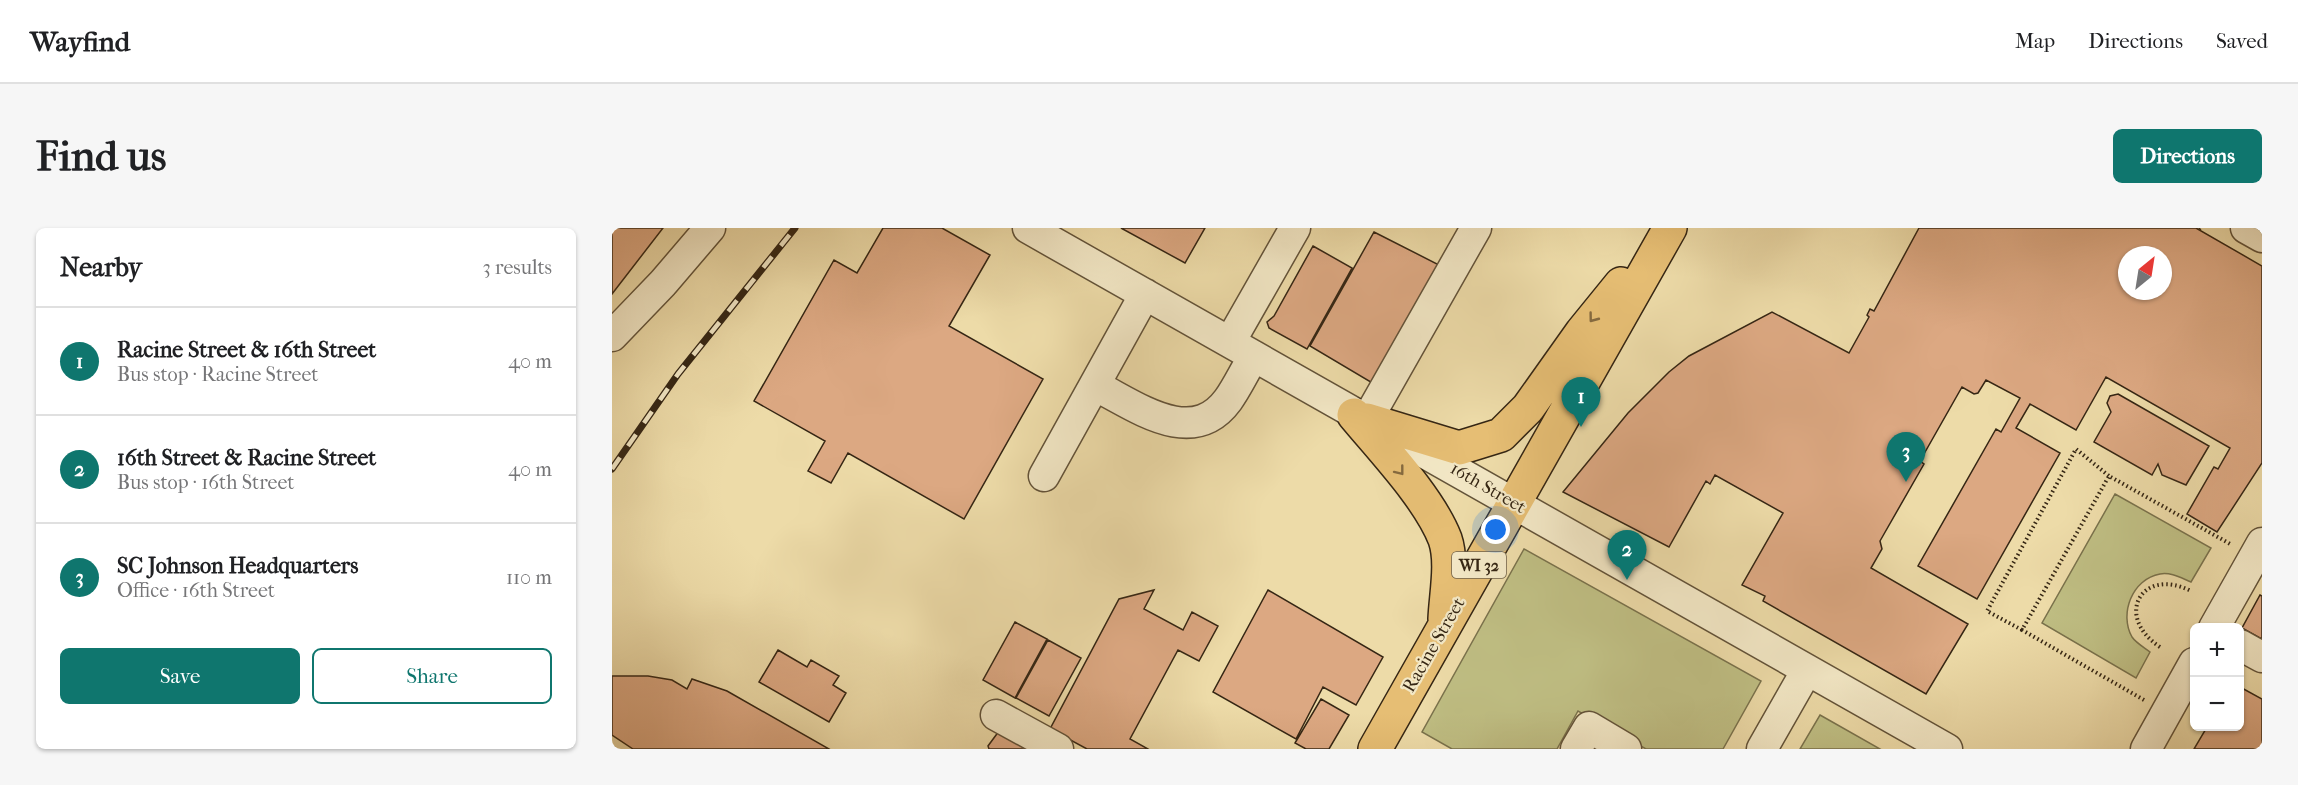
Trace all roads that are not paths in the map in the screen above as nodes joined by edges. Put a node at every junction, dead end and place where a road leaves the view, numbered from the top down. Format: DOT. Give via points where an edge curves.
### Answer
graph roads {
  1 [pos="710,228"];
  2 [pos="1028,228"];
  3 [pos="1294,228"];
  4 [pos="1476,228"];
  5 [pos="1670,228"];
  6 [pos="2246,228"];
  7 [pos="2262,237"];
  8 [pos="1649,264"];
  9 [pos="1145,294"];
  10 [pos="612,336"];
  11 [pos="1242,349"];
  12 [pos="1096,386"];
  13 [pos="1358,415"];
  14 [pos="1044,476"];
  15 [pos="1514,503"];
  16 [pos="2258,550"];
  17 [pos="2216,623"];
  18 [pos="1444,626"];
  19 [pos="2244,647"];
  20 [pos="2262,657"];
  21 [pos="1807,670"];
  22 [pos="2190,670"];
  23 [pos="996,715"];
  24 [pos="1058,749"];
  25 [pos="1375,749"];
  26 [pos="1576,749"];
  27 [pos="1626,749"];
  28 [pos="1762,749"];
  29 [pos="1947,749"];
  30 [pos="2146,749"];
  1 -- 10 [label="street"];
  2 -- 9 [label="street, 16th Street"];
  3 -- 11 [label="street"];
  4 -- 13 [label="street"];
  5 -- 8 [label="main road, Racine Street / WI 32"];
  6 -- 7 [label="street"];
  8 -- 13 [label="main road, one-way" via="1616,287 1528,408 1501,435 1459,448"];
  8 -- 15 [label="main road, Racine Street / WI 32"];
  9 -- 11 [label="street, 16th Street"];
  9 -- 12 [label="street"];
  11 -- 12 [label="street" via="1222,406 1210,418 1192,424 1150,413"];
  11 -- 13 [label="street, 16th Street"];
  12 -- 14 [label="street"];
  13 -- 15 [label="street, 16th Street"];
  13 -- 18 [label="main road, one-way" via="1418,495 1446,541"];
  15 -- 18 [label="main road, Racine Street / WI 32"];
  15 -- 21 [label="street, 16th Street"];
  16 -- 17 [label="street"];
  18 -- 25 [label="main road, Racine Street / WI 32"];
  19 -- 20 [label="street"];
  21 -- 28 [label="street"];
  21 -- 29 [label="street, 16th Street"];
  22 -- 30 [label="street"];
  23 -- 24 [label="street"];
  26 -- 27 [label="street" via="1589,728"];
}
